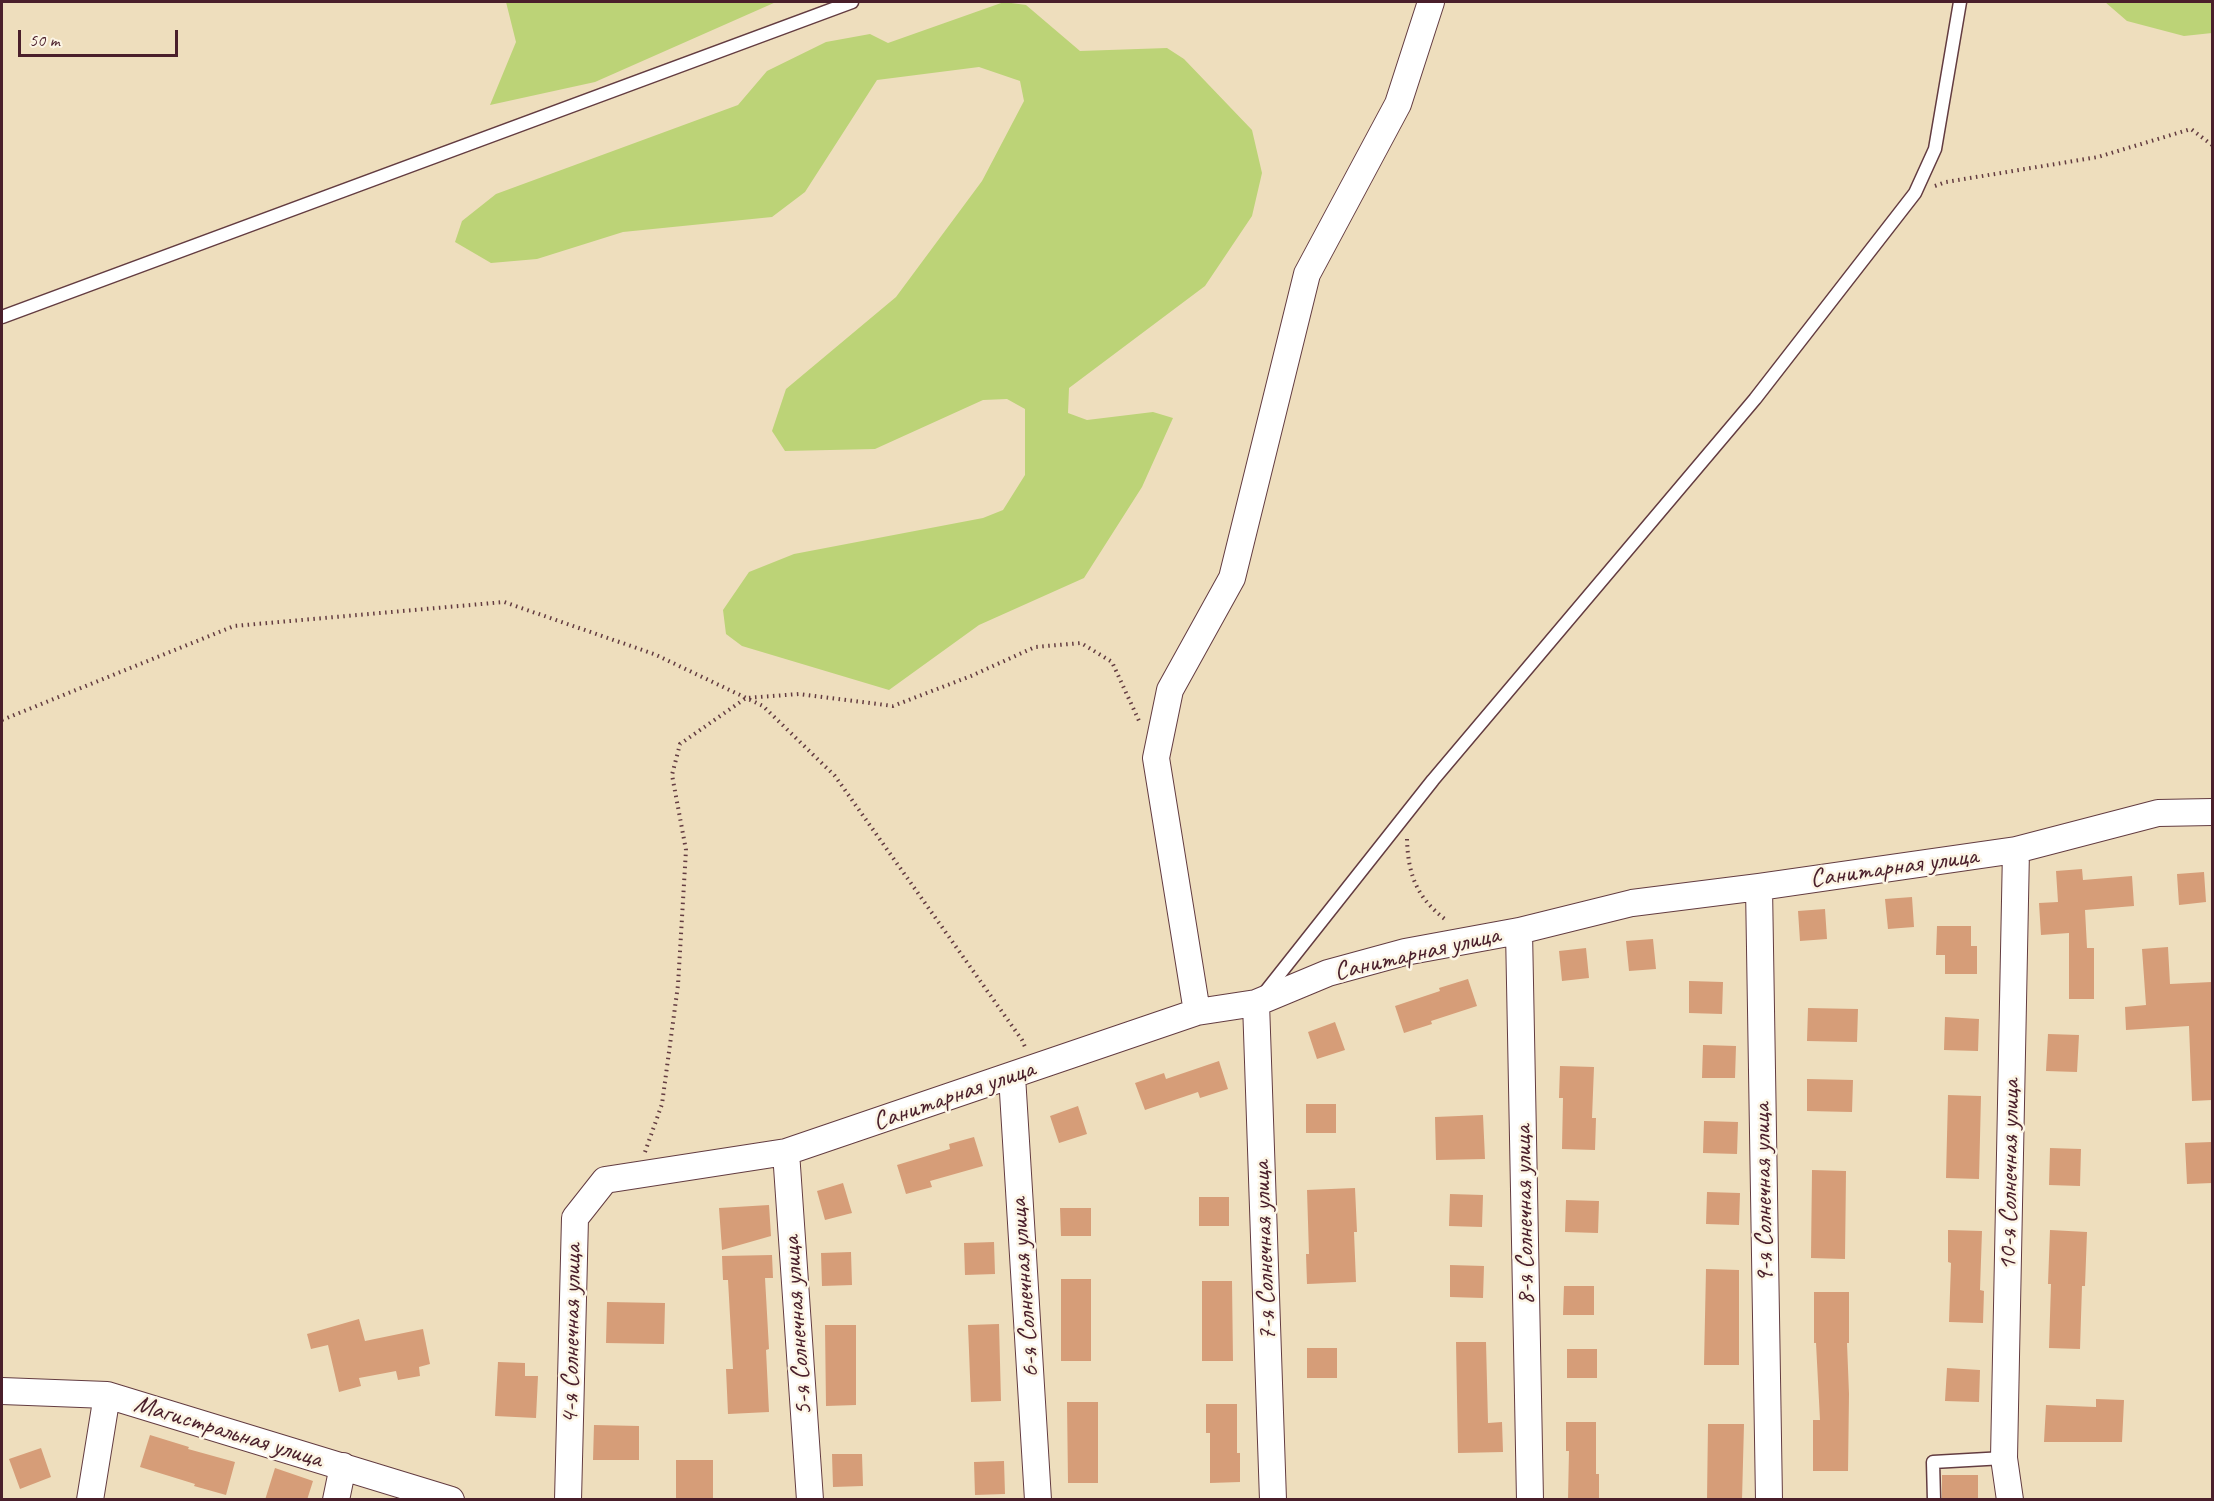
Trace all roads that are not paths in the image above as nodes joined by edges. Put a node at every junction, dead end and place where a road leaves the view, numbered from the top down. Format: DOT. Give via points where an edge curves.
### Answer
graph roads {
  1 [pos="852,2"];
  2 [pos="1431,2"];
  3 [pos="1959,2"];
  4 [pos="2,317"];
  5 [pos="2212,812"];
  6 [pos="2016,850"];
  7 [pos="1760,887"];
  8 [pos="1520,932"];
  9 [pos="1256,1003"];
  10 [pos="1197,1012"];
  11 [pos="1023,1072"];
  12 [pos="786,1152"];
  13 [pos="605,1180"];
  14 [pos="2,1391"];
  15 [pos="107,1395"];
  16 [pos="2004,1458"];
  17 [pos="343,1466"];
  18 [pos="90,1500"];
  19 [pos="336,1500"];
  20 [pos="451,1500"];
  21 [pos="568,1500"];
  22 [pos="810,1500"];
  23 [pos="1038,1500"];
  24 [pos="1273,1500"];
  25 [pos="1530,1500"];
  26 [pos="1769,1500"];
  27 [pos="1934,1500"];
  28 [pos="2010,1500"];
  1 -- 4 [label="lane"];
  2 -- 10 [label="street" via="1398,104 1307,274 1232,578 1170,690 1156,758"];
  3 -- 9 [label="lane" via="1935,149 1915,193 1755,399 1433,780"];
  5 -- 6 [label="street, Санитарная улица" via="2158,813"];
  6 -- 7 [label="street, Санитарная улица"];
  6 -- 16 [label="street, 10-я Солнечная улица"];
  7 -- 8 [label="street, Санитарная улица" via="1632,903"];
  7 -- 26 [label="street, 9-я Солнечная улица"];
  8 -- 9 [label="street, Санитарная улица" via="1405,952 1328,973"];
  8 -- 25 [label="street, 8-я Солнечная улица"];
  9 -- 10 [label="street, Санитарная улица"];
  9 -- 24 [label="street, 7-я Солнечная улица"];
  10 -- 11 [label="street, Санитарная улица"];
  11 -- 12 [label="street, Санитарная улица"];
  11 -- 23 [label="street, 6-я Солнечная улица"];
  12 -- 13 [label="street, Санитарная улица"];
  12 -- 22 [label="street, 5-я Солнечная улица"];
  13 -- 21 [label="street, 4-я Солнечная улица" via="575,1218"];
  14 -- 15 [label="street, Магистральная улица"];
  15 -- 17 [label="street, Магистральная улица"];
  15 -- 18 [label="street"];
  16 -- 27 [label="lane" via="1933,1462"];
  16 -- 28 [label="street, 10-я Солнечная улица"];
  17 -- 19 [label="street"];
  17 -- 20 [label="street, Магистральная улица"];
}
